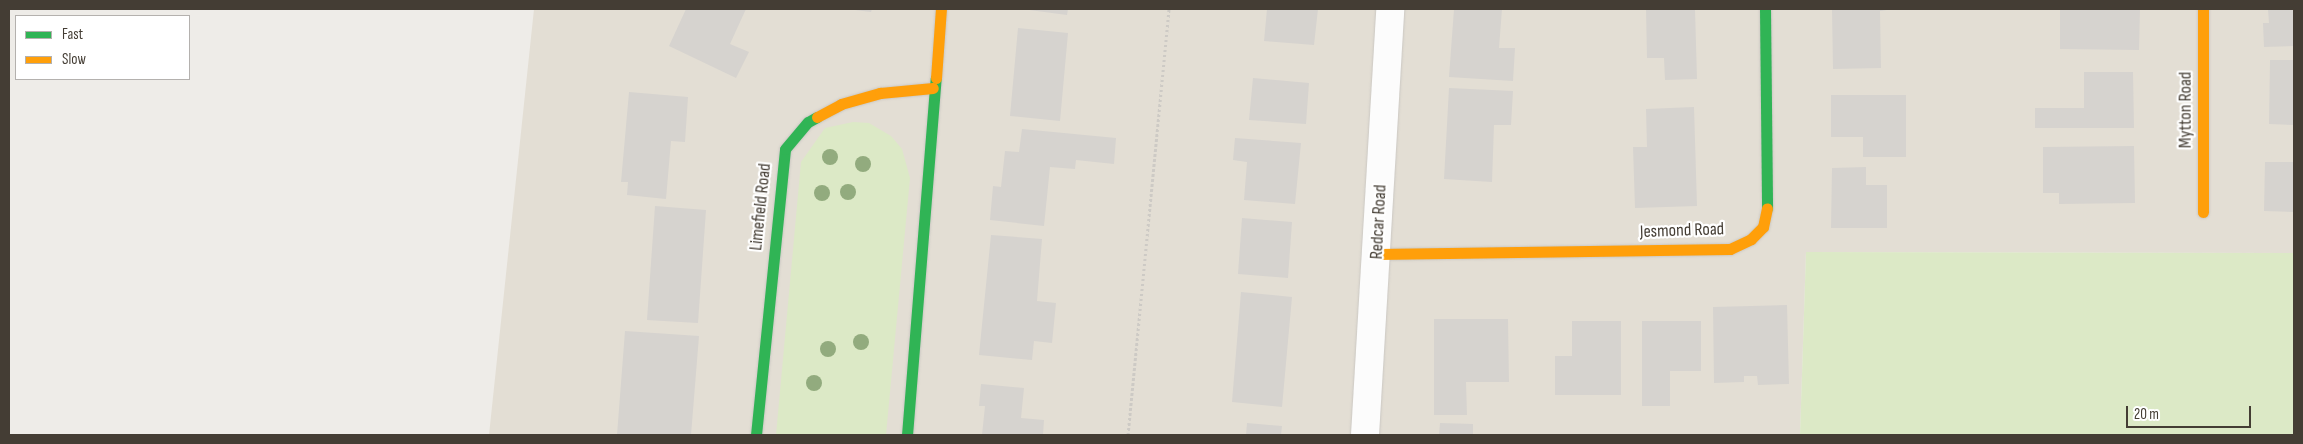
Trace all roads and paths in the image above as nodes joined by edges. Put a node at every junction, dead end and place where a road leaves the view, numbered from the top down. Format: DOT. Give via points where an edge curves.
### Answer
graph roads {
  1 [pos="941,9"];
  2 [pos="1169,9"];
  3 [pos="1390,9"];
  4 [pos="1765,9"];
  5 [pos="2203,9"];
  6 [pos="933,88"];
  7 [pos="2203,212"];
  8 [pos="1377,254"];
  9 [pos="756,435"];
  10 [pos="907,435"];
  11 [pos="1128,435"];
  12 [pos="1365,435"];
  1 -- 6 [label="street"];
  2 -- 11 [label="path"];
  3 -- 8 [label="street, Redcar Road"];
  4 -- 8 [label="street, Jesmond Road" via="1767,207 1763,227 1751,239 1730,249"];
  5 -- 7 [label="street, Mytton Road"];
  6 -- 9 [label="street, Limefield Road" via="880,93 841,104 808,122 785,149"];
  6 -- 10 [label="street"];
  8 -- 12 [label="street, Redcar Road"];
}
